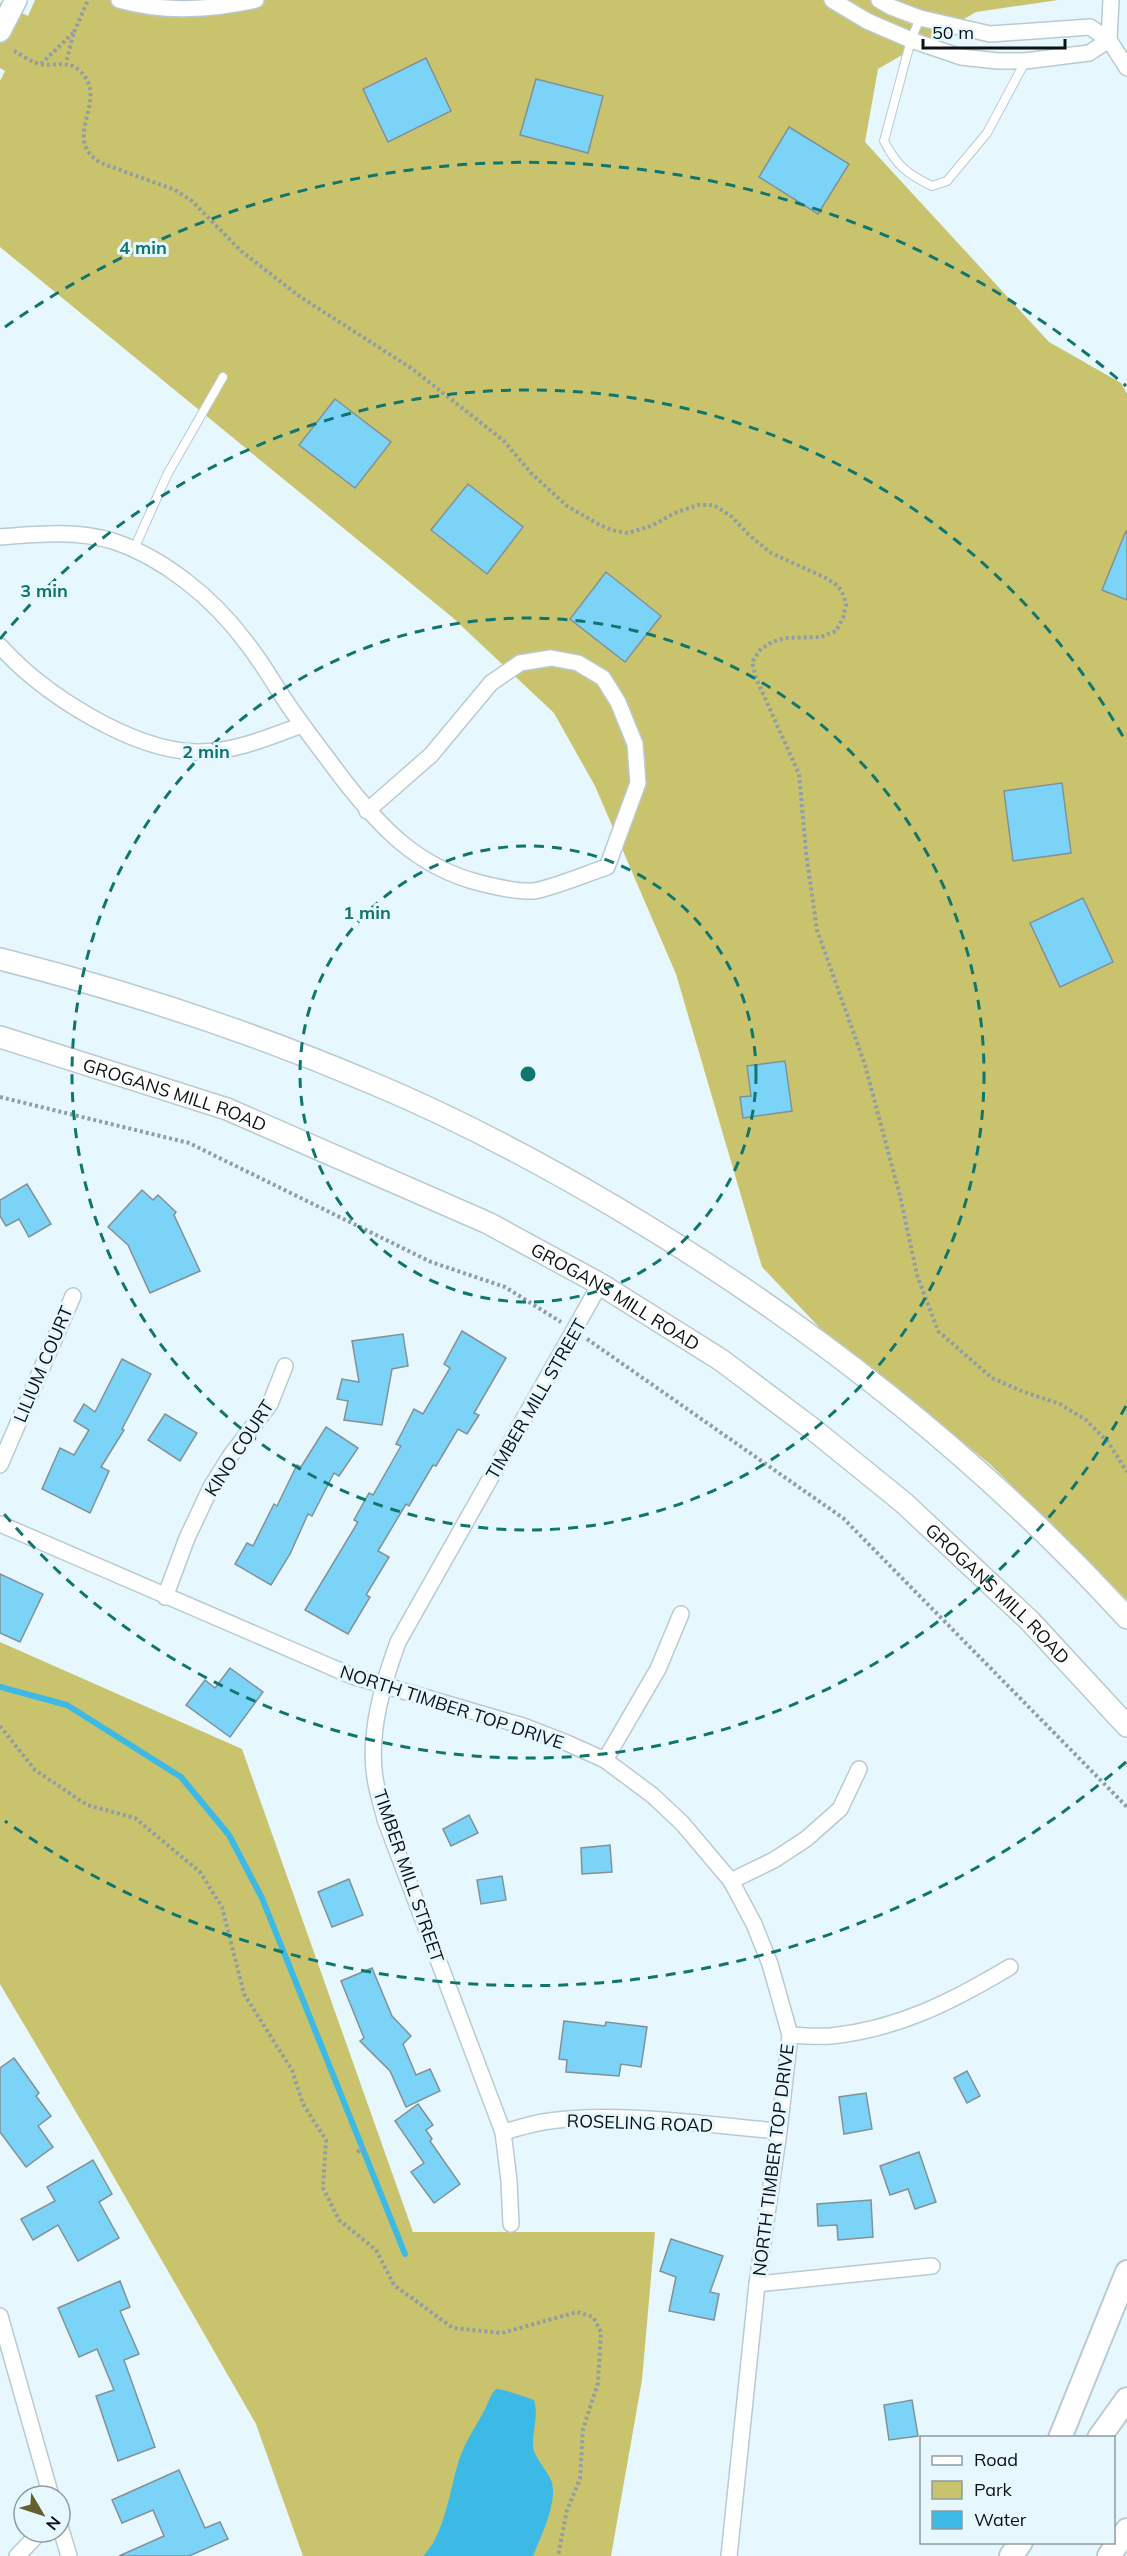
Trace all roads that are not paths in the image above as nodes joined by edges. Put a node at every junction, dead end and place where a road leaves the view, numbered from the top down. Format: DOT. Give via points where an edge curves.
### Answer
graph roads {
  1 [pos="16,0"];
  2 [pos="119,0"];
  3 [pos="256,0"];
  4 [pos="832,0"];
  5 [pos="879,0"];
  6 [pos="1111,0"];
  7 [pos="920,18"];
  8 [pos="0,31"];
  9 [pos="911,40"];
  10 [pos="1109,40"];
  11 [pos="1025,60"];
  12 [pos="1127,68"];
  13 [pos="223,377"];
  14 [pos="0,537"];
  15 [pos="134,549"];
  16 [pos="0,646"];
  17 [pos="302,725"];
  18 [pos="367,811"];
  19 [pos="0,959"];
  20 [pos="0,1037"];
  21 [pos="600,1284"];
  22 [pos="73,1296"];
  23 [pos="285,1366"];
  24 [pos="0,1465"];
  25 [pos="0,1524"];
  26 [pos="165,1597"];
  27 [pos="681,1614"];
  28 [pos="1127,1618"];
  29 [pos="382,1686"];
  30 [pos="1127,1726"];
  31 [pos="605,1761"];
  32 [pos="859,1769"];
  33 [pos="731,1881"];
  34 [pos="1010,1967"];
  35 [pos="790,2035"];
  36 [pos="779,2131"];
  37 [pos="502,2132"];
  38 [pos="511,2224"];
  39 [pos="932,2266"];
  40 [pos="1127,2272"];
  41 [pos="757,2284"];
  42 [pos="0,2316"];
  43 [pos="1127,2399"];
  44 [pos="1061,2436"];
  45 [pos="1100,2436"];
  46 [pos="48,2484"];
  47 [pos="1127,2530"];
  48 [pos="28,2544"];
  49 [pos="17,2556"];
  50 [pos="729,2556"];
  51 [pos="1109,2556"];
  1 -- 8 [label="main road"];
  2 -- 3 [label="street" via="147,8 179,10"];
  4 -- 9 [label="street"];
  5 -- 7 [label="street"];
  6 -- 10 [label="street"];
  7 -- 9 [label="lane"];
  7 -- 10 [label="street" via="990,34 1090,27"];
  9 -- 11 [label="street" via="961,57"];
  9 -- 11 [label="lane" via="884,141 894,160 910,176 932,186 947,181 987,133"];
  10 -- 11 [label="street" via="1089,53"];
  10 -- 12 [label="street"];
  13 -- 15 [label="lane" via="167,475"];
  14 -- 15 [label="street" via="84,535"];
  15 -- 17 [label="street" via="198,591 225,617"];
  16 -- 17 [label="street" via="44,686 152,746 198,752 221,750"];
  17 -- 18 [label="street"];
  18 -- 18 [label="street" via="431,755 491,683 520,663 551,657 578,663 603,678 618,702 635,744 638,783 607,867 534,891 458,878 408,849"];
  19 -- 28 [label="main road" via="209,1020 297,1053 412,1100 571,1181 768,1305 867,1378 1052,1538"];
  20 -- 21 [label="main road, GROGANS MILL ROAD" via="227,1109 488,1223"];
  21 -- 29 [label="street, TIMBER MILL STREET" via="398,1642"];
  21 -- 30 [label="main road, GROGANS MILL ROAD" via="721,1360 904,1503 1030,1621"];
  22 -- 24 [label="street, LILIUM COURT"];
  23 -- 26 [label="street, KINO COURT" via="270,1404 211,1487"];
  25 -- 26 [label="street, NORTH TIMBER TOP DRIVE"];
  26 -- 29 [label="street, NORTH TIMBER TOP DRIVE"];
  27 -- 31 [label="street" via="658,1669"];
  29 -- 31 [label="street, NORTH TIMBER TOP DRIVE" via="523,1726"];
  29 -- 37 [label="street, TIMBER MILL STREET" via="375,1730 375,1777 385,1819"];
  31 -- 33 [label="street, NORTH TIMBER TOP DRIVE" via="682,1823"];
  32 -- 33 [label="street" via="840,1809 806,1839"];
  33 -- 35 [label="street, NORTH TIMBER TOP DRIVE" via="770,1964"];
  34 -- 35 [label="street" via="936,2009 906,2020 830,2036"];
  35 -- 36 [label="street, NORTH TIMBER TOP DRIVE"];
  36 -- 37 [label="street, ROSELING ROAD" via="579,2118"];
  36 -- 41 [label="street, NORTH TIMBER TOP DRIVE"];
  37 -- 38 [label="street, TIMBER MILL STREET"];
  39 -- 41 [label="street"];
  40 -- 44 [label="main road"];
  41 -- 50 [label="street, NORTH TIMBER TOP DRIVE"];
  42 -- 46 [label="street"];
  43 -- 45 [label="main road"];
  47 -- 51 [label="main road"];
  48 -- 49 [label="street"];
}
